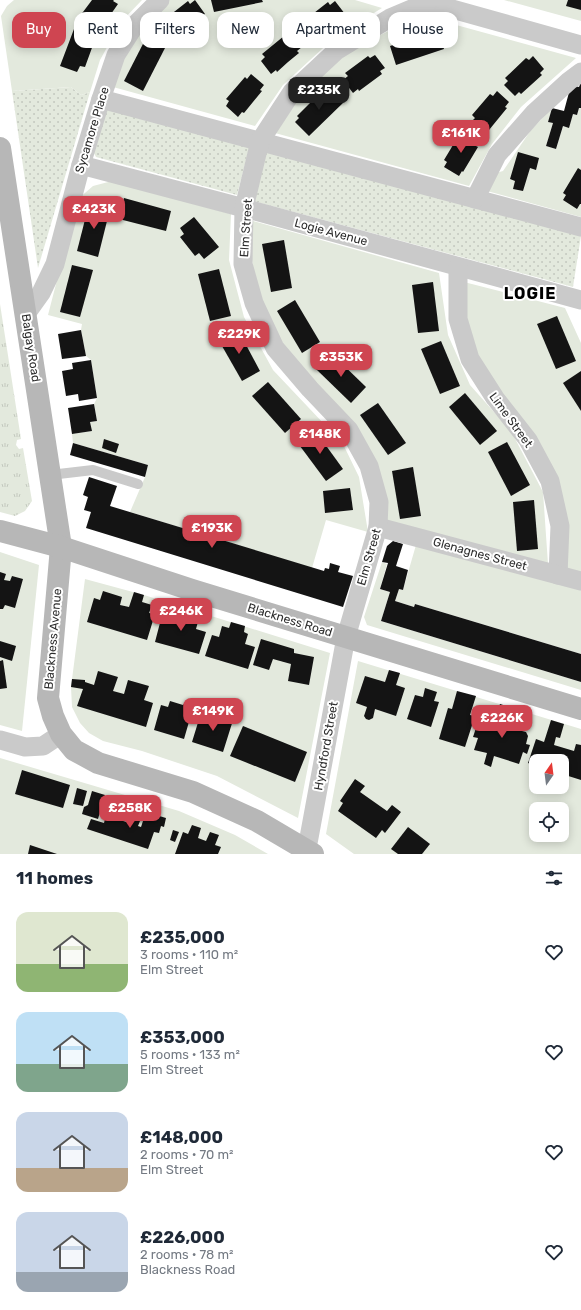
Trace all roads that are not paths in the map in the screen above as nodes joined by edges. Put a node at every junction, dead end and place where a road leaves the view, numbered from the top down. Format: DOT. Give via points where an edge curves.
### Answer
graph roads {
  1 [pos="160,0"];
  2 [pos="424,1"];
  3 [pos="581,44"];
  4 [pos="581,72"];
  5 [pos="101,99"];
  6 [pos="260,141"];
  7 [pos="0,148"];
  8 [pos="81,165"];
  9 [pos="475,199"];
  10 [pos="244,208"];
  11 [pos="581,227"];
  12 [pos="458,267"];
  13 [pos="581,300"];
  14 [pos="26,314"];
  15 [pos="50,475"];
  16 [pos="138,484"];
  17 [pos="378,527"];
  18 [pos="0,531"];
  19 [pos="61,547"];
  20 [pos="558,575"];
  21 [pos="581,581"];
  22 [pos="346,637"];
  23 [pos="581,709"];
  24 [pos="61,734"];
  25 [pos="0,740"];
  26 [pos="309,853"];
  1 -- 5 [label="street, Sycamore Place" via="135,25 116,55"];
  2 -- 3 [label="street"];
  2 -- 6 [label="street, Elm Street" via="390,18 336,51 292,92"];
  4 -- 9 [label="street" via="534,113 497,155"];
  5 -- 6 [label="street"];
  5 -- 8 [label="street, Sycamore Place"];
  6 -- 9 [label="street"];
  6 -- 10 [label="street, Elm Street"];
  7 -- 14 [label="street, Balgay Road"];
  8 -- 10 [label="street, Logie Avenue"];
  8 -- 14 [label="street, Sycamore Place" via="55,264 41,293"];
  9 -- 11 [label="street"];
  10 -- 12 [label="street, Logie Avenue"];
  10 -- 17 [label="street, Elm Street" via="243,264 254,303 275,348 349,430 369,466 379,502"];
  12 -- 13 [label="street, Logie Avenue"];
  12 -- 20 [label="street, Lime Street" via="458,319 470,359 495,398 528,440 550,481 560,526"];
  14 -- 15 [label="street, Balgay Road"];
  15 -- 16 [label="lane" via="92,470"];
  15 -- 19 [label="street, Balgay Road"];
  17 -- 20 [label="street, Glenagnes Street"];
  17 -- 22 [label="street, Elm Street"];
  18 -- 19 [label="street, Blackness Road"];
  19 -- 22 [label="street, Blackness Road"];
  19 -- 24 [label="street, Blackness Avenue" via="48,698"];
  20 -- 21 [label="street, Glenagnes Street"];
  22 -- 23 [label="street, Blackness Road"];
  22 -- 26 [label="street, Hyndford Street"];
  24 -- 25 [label="street" via="43,746 25,747"];
  24 -- 26 [label="street, Blackness Avenue" via="74,750 98,763 193,792 257,821"];
}
